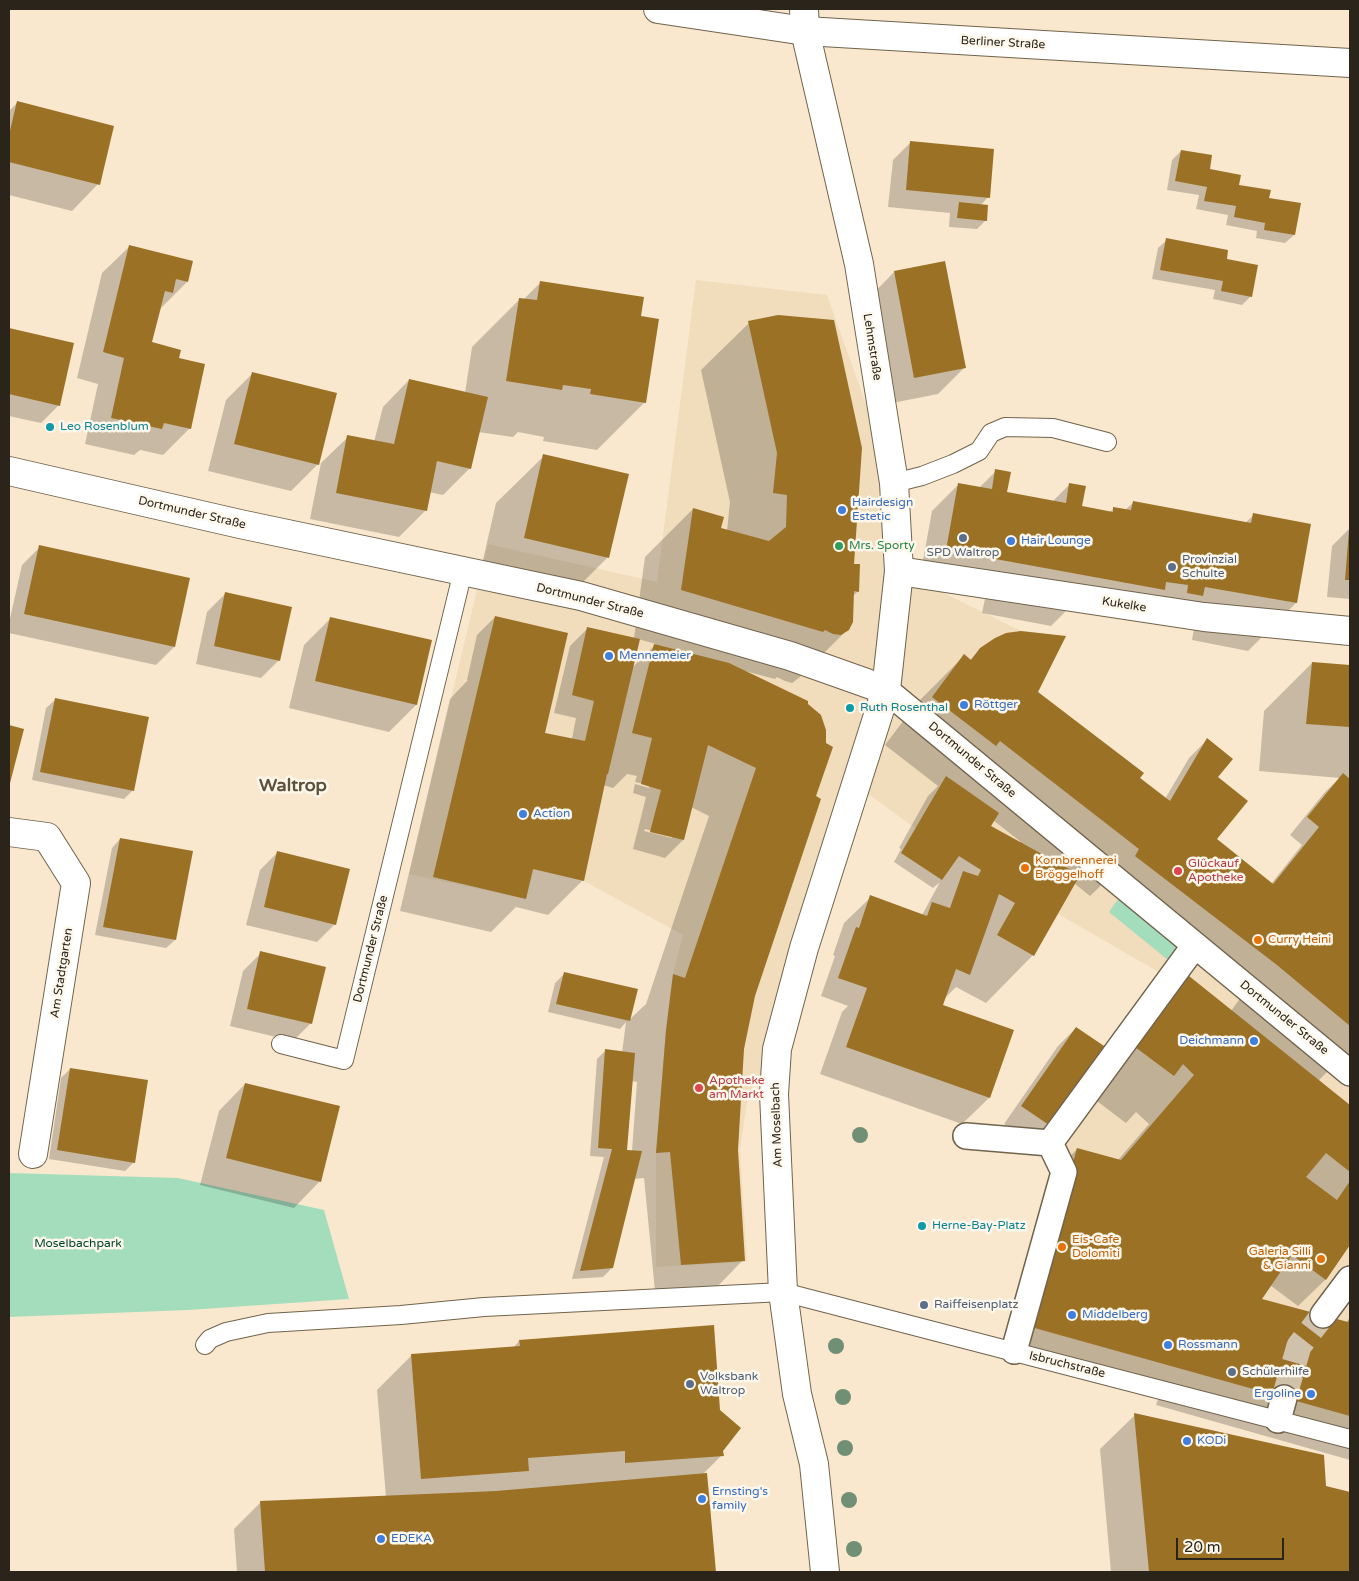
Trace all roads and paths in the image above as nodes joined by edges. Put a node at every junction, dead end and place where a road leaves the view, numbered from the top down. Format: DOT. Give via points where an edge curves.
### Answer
graph roads {
  1 [pos="658,9"];
  2 [pos="804,20"];
  3 [pos="1350,63"];
  4 [pos="1106,442"];
  5 [pos="9,471"];
  6 [pos="894,483"];
  7 [pos="463,571"];
  8 [pos="899,571"];
  9 [pos="1350,631"];
  10 [pos="886,690"];
  11 [pos="9,832"];
  12 [pos="1195,945"];
  13 [pos="281,1044"];
  14 [pos="1350,1073"];
  15 [pos="966,1136"];
  16 [pos="1050,1143"];
  17 [pos="33,1154"];
  18 [pos="1350,1279"];
  19 [pos="784,1292"];
  20 [pos="1322,1315"];
  21 [pos="205,1346"];
  22 [pos="1014,1351"];
  23 [pos="1350,1439"];
  24 [pos="825,1572"];
  1 -- 2 [label="street, Berliner Straße"];
  2 -- 3 [label="street, Berliner Straße"];
  2 -- 6 [label="street, Lehmstraße" via="859,264"];
  4 -- 6 [label="lane" via="1053,428 1005,427 991,433 979,450 961,460"];
  5 -- 7 [label="street, Dortmunder Straße"];
  6 -- 8 [label="street, Lehmstraße"];
  7 -- 10 [label="street, Dortmunder Straße" via="581,596 790,656"];
  7 -- 13 [label="lane, Dortmunder Straße" via="344,1060"];
  8 -- 9 [label="street, Kukelke" via="1204,617"];
  8 -- 10 [label="street, Lehmstraße"];
  10 -- 12 [label="street, Dortmunder Straße"];
  10 -- 19 [label="street, Am Moselbach" via="804,948 777,1049 774,1094"];
  11 -- 17 [label="street, Am Stadtgarten" via="47,837 76,883"];
  12 -- 14 [label="street, Dortmunder Straße"];
  12 -- 16 [label="street"];
  15 -- 16 [label="street"];
  16 -- 22 [label="street" via="1064,1172"];
  18 -- 20 [label="street"];
  19 -- 21 [label="lane, Isbruchstraße" via="484,1307 268,1323 226,1332 210,1339"];
  19 -- 22 [label="lane, Isbruchstraße"];
  19 -- 24 [label="street, Am Moselbach" via="797,1394 814,1464"];
  22 -- 23 [label="lane, Isbruchstraße" via="1281,1409"];
}
